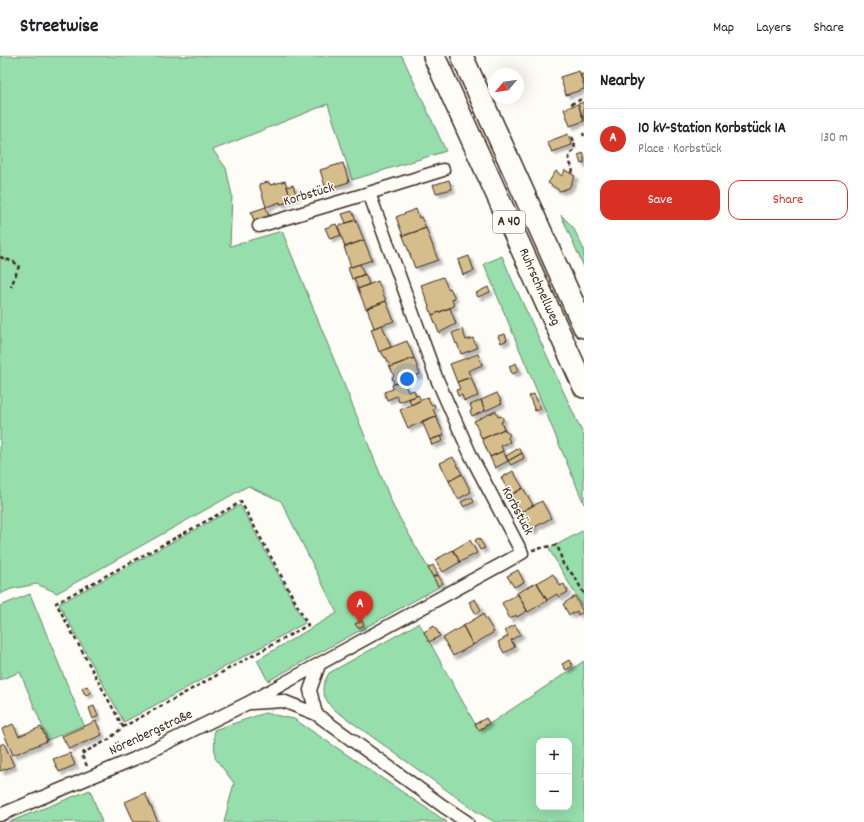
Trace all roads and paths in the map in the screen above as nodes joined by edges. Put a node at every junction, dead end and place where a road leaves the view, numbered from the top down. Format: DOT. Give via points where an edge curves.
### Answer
graph roads {
  1 [pos="434,56"];
  2 [pos="462,56"];
  3 [pos="584,98"];
  4 [pos="571,104"];
  5 [pos="572,137"];
  6 [pos="443,170"];
  7 [pos="572,173"];
  8 [pos="369,193"];
  9 [pos="259,226"];
  10 [pos="0,257"];
  11 [pos="11,286"];
  12 [pos="584,327"];
  13 [pos="584,387"];
  14 [pos="522,553"];
  15 [pos="584,594"];
  16 [pos="319,665"];
  17 [pos="248,703"];
  18 [pos="316,714"];
  19 [pos="122,727"];
  20 [pos="91,777"];
  21 [pos="0,815"];
  22 [pos="467,822"];
  1 -- 13 [label="highway, Ruhrschnellweg / A 40"];
  2 -- 12 [label="highway, Ruhrschnellweg / A 40"];
  3 -- 4 [label="path"];
  5 -- 7 [label="path" via="575,150 569,158"];
  6 -- 8 [label="street, Korbstück"];
  8 -- 9 [label="street, Korbstück"];
  8 -- 14 [label="street, Korbstück" via="436,377 472,458"];
  10 -- 11 [label="path" via="19,266"];
  14 -- 15 [label="path" via="556,545 563,564 575,577"];
  14 -- 16 [label="street, Korbstück"];
  16 -- 17 [label="street, Korbstück"];
  16 -- 18 [label="street" via="310,690"];
  17 -- 18 [label="street, Nörenbergstraße" via="283,701"];
  17 -- 20 [label="street, Nörenbergstraße" via="134,759"];
  18 -- 22 [label="street, Nörenbergstraße"];
  19 -- 19 [label="path" via="308,625 241,502 56,603"];
  19 -- 20 [label="path" via="108,740 81,754"];
  20 -- 21 [label="street, Nörenbergstraße"];
}
